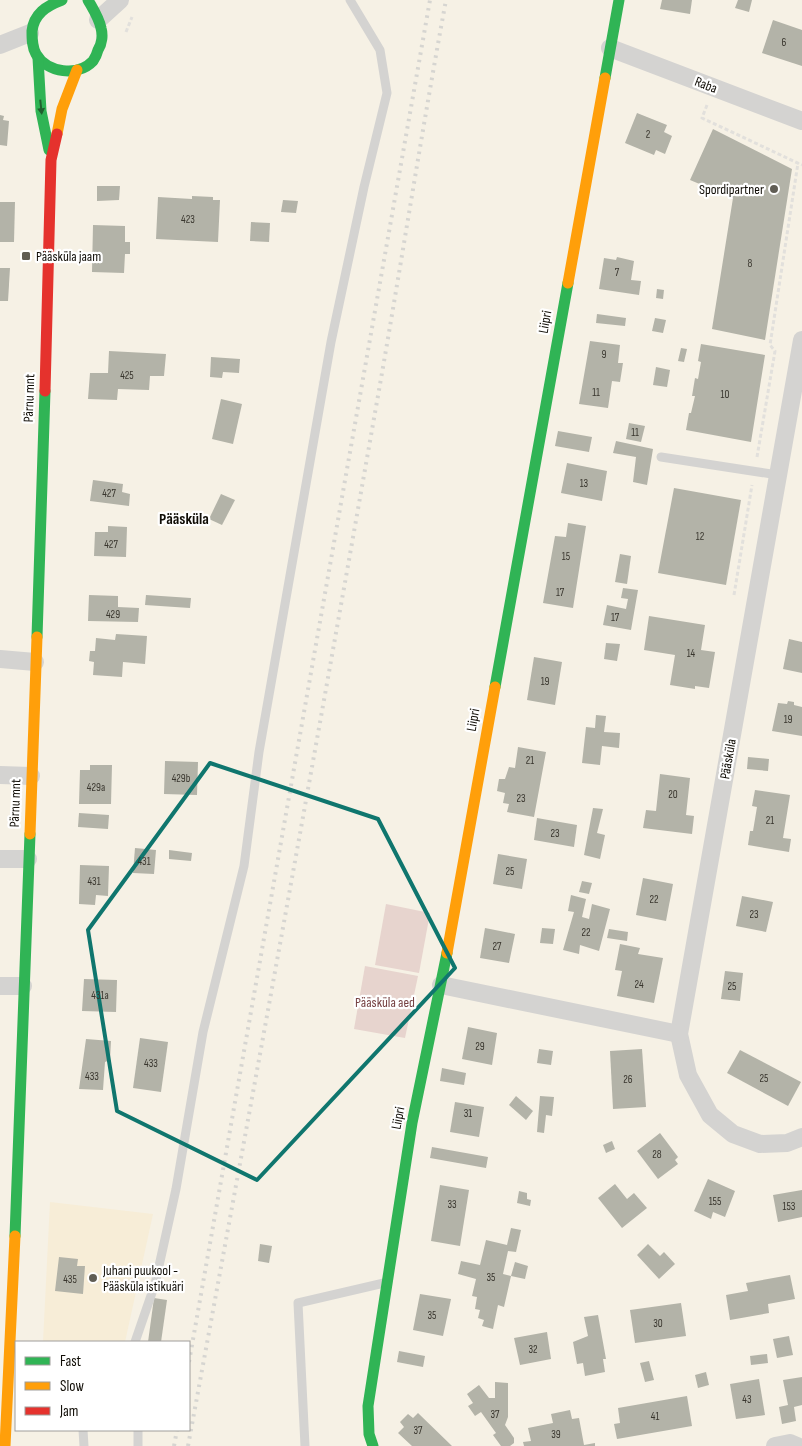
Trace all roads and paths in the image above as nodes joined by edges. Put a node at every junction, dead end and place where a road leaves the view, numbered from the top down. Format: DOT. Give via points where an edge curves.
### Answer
graph roads {
  1 [pos="64,0"];
  2 [pos="88,0"];
  3 [pos="120,0"];
  4 [pos="350,0"];
  5 [pos="619,0"];
  6 [pos="47,3"];
  7 [pos="96,16"];
  8 [pos="30,33"];
  9 [pos="0,45"];
  10 [pos="610,48"];
  11 [pos="38,58"];
  12 [pos="77,70"];
  13 [pos="714,88"];
  14 [pos="802,121"];
  15 [pos="51,160"];
  16 [pos="798,163"];
  17 [pos="802,166"];
  18 [pos="802,340"];
  19 [pos="661,457"];
  20 [pos="754,472"];
  21 [pos="778,475"];
  22 [pos="734,595"];
  23 [pos="0,660"];
  24 [pos="36,662"];
  25 [pos="0,775"];
  26 [pos="31,776"];
  27 [pos="0,859"];
  28 [pos="28,859"];
  29 [pos="441,985"];
  30 [pos="0,986"];
  31 [pos="23,986"];
  32 [pos="679,1034"];
  33 [pos="802,1137"];
  34 [pos="387,1282"];
  35 [pos="135,1341"];
  36 [pos="13,1361"];
  37 [pos="83,1431"];
  38 [pos="138,1431"];
  39 [pos="5,1446"];
  40 [pos="84,1446"];
  41 [pos="138,1446"];
  42 [pos="305,1446"];
  43 [pos="373,1446"];
  44 [pos="775,1446"];
  45 [pos="797,1446"];
  1 -- 6 [label="main road"];
  1 -- 7 [label="main road" via="80,2"];
  2 -- 7 [label="main road"];
  3 -- 7 [label="street"];
  4 -- 35 [label="lane" via="380,50 387,93 332,342 259,752 244,866 203,1032 176,1190 155,1284"];
  5 -- 10 [label="main road, Liipri"];
  6 -- 8 [label="main road" via="35,18"];
  7 -- 12 [label="main road" via="102,38 98,52 90,64"];
  8 -- 9 [label="street"];
  8 -- 11 [label="main road"];
  10 -- 13 [label="street, Raba"];
  10 -- 29 [label="main road, Liipri"];
  11 -- 12 [label="main road" via="49,68 63,72"];
  11 -- 15 [label="main road, Pärnu mnt, one-way" via="41,111"];
  12 -- 15 [label="main road, Pärnu mnt" via="62,109"];
  13 -- 14 [label="street, Raba"];
  13 -- 16 [label="path" via="702,118"];
  15 -- 24 [label="main road, Pärnu mnt"];
  16 -- 17 [label="path"];
  16 -- 20 [label="path" via="770,345 775,350"];
  18 -- 21 [label="street, Pääsküla"];
  19 -- 20 [label="lane"];
  20 -- 21 [label="lane"];
  20 -- 22 [label="path"];
  21 -- 32 [label="street, Pääsküla"];
  23 -- 24 [label="street"];
  24 -- 26 [label="main road, Pärnu mnt"];
  25 -- 26 [label="street"];
  26 -- 28 [label="main road, Pärnu mnt"];
  27 -- 28 [label="street"];
  28 -- 31 [label="main road, Pärnu mnt"];
  29 -- 32 [label="street"];
  29 -- 34 [label="main road, Liipri" via="412,1123"];
  30 -- 31 [label="street"];
  31 -- 36 [label="main road, Pärnu mnt"];
  32 -- 33 [label="street, Pääsküla" via="688,1076 710,1115 733,1134 760,1144 787,1143"];
  34 -- 42 [label="lane" via="298,1303"];
  34 -- 43 [label="main road, Liipri" via="368,1406"];
  36 -- 39 [label="main road, Pärnu mnt"];
  37 -- 40 [label="lane"];
  38 -- 41 [label="lane"];
  44 -- 45 [label="street" via="790,1443"];
}
